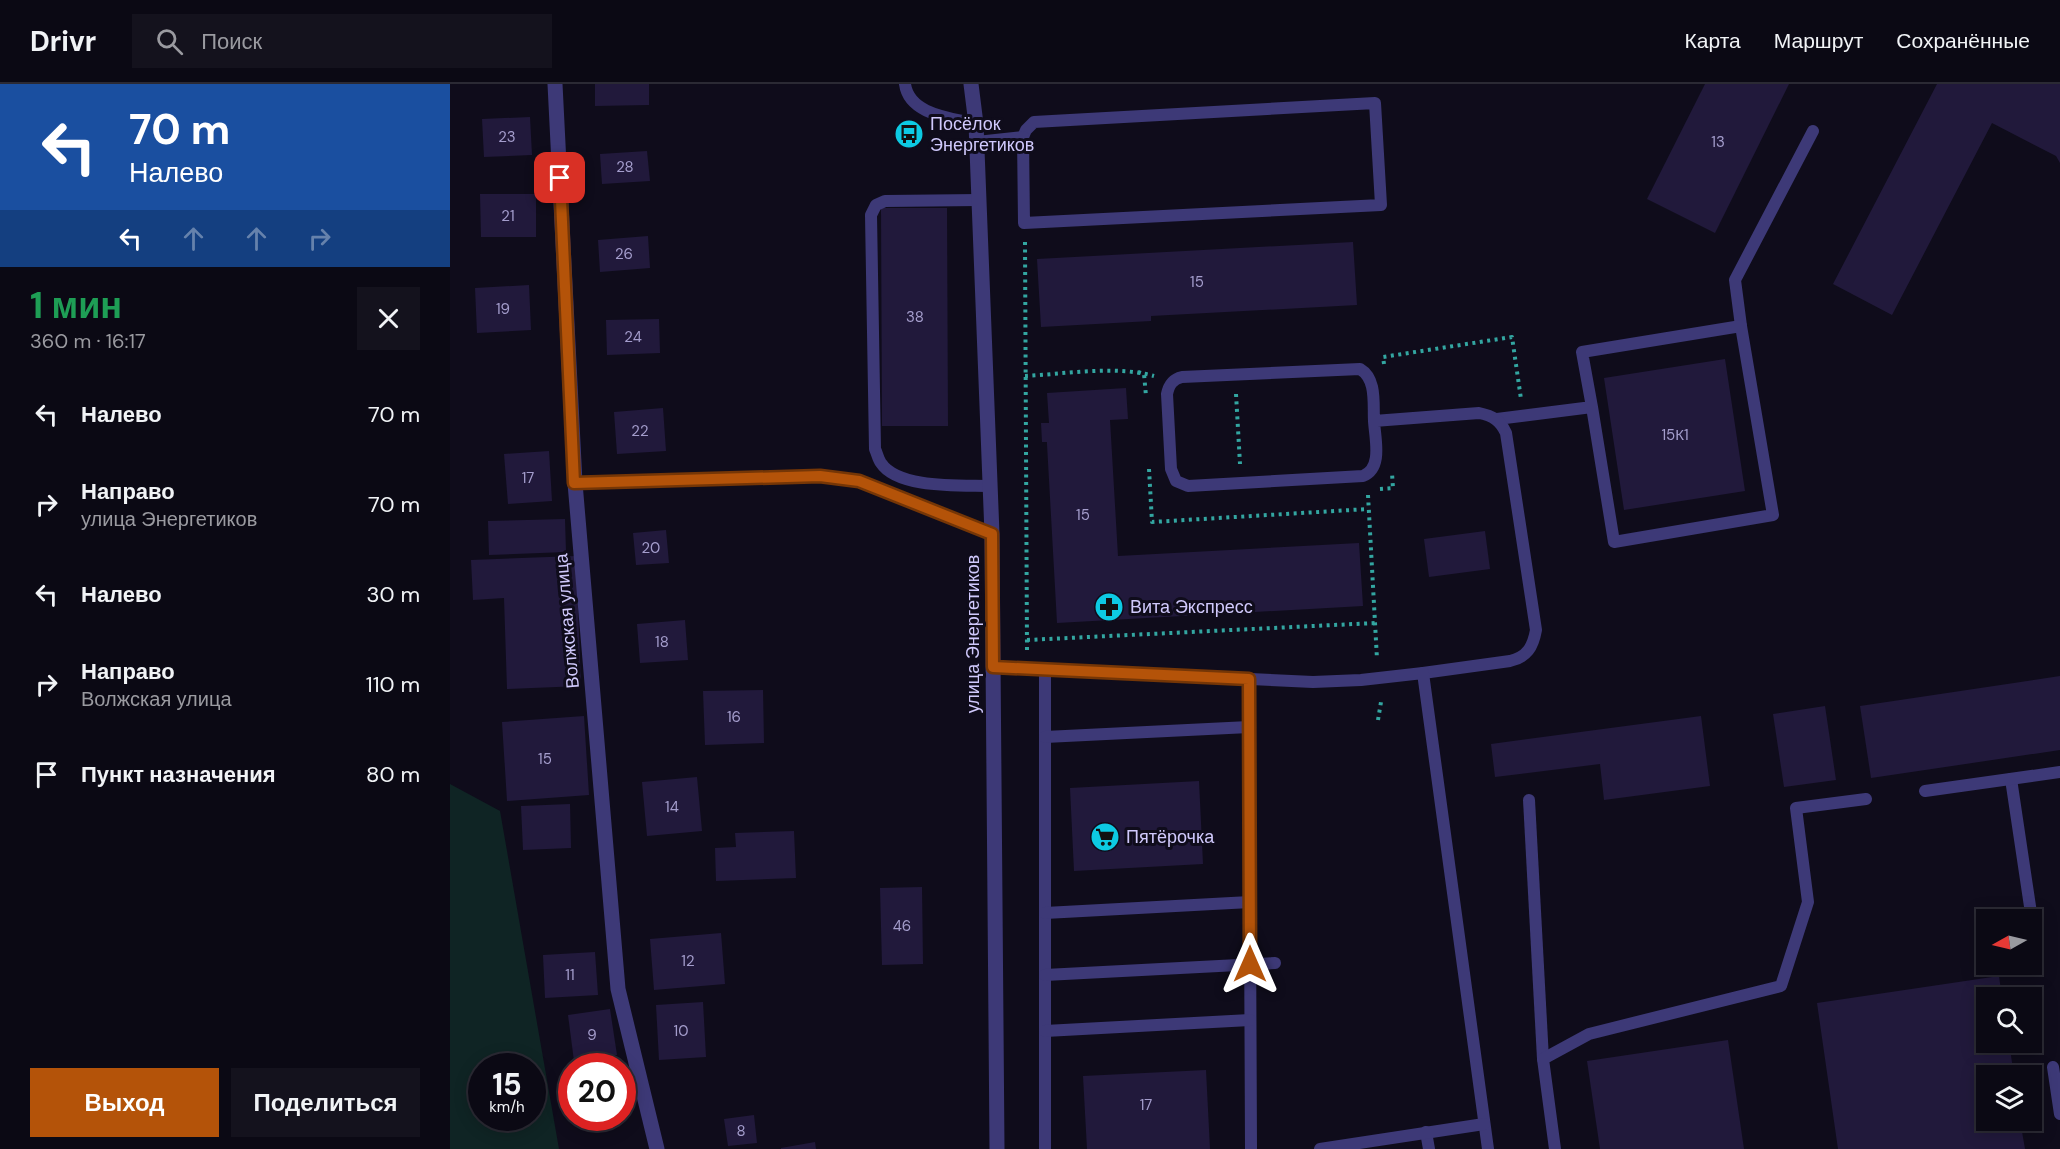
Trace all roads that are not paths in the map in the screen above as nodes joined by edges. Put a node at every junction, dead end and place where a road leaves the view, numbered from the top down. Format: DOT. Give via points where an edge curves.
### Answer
graph roads {
  1 [pos="555,84"];
  2 [pos="905,84"];
  3 [pos="971,84"];
  4 [pos="976,124"];
  5 [pos="1813,131"];
  6 [pos="1023,137"];
  7 [pos="977,142"];
  8 [pos="979,200"];
  9 [pos="1741,326"];
  10 [pos="1592,407"];
  11 [pos="1497,419"];
  12 [pos="1374,422"];
  13 [pos="574,483"];
  14 [pos="990,486"];
  15 [pos="992,534"];
  16 [pos="993,667"];
  17 [pos="1045,669"];
  18 [pos="1423,673"];
  19 [pos="1249,679"];
  20 [pos="1249,727"];
  21 [pos="1045,738"];
  22 [pos="2060,772"];
  23 [pos="2012,779"];
  24 [pos="1924,791"];
  25 [pos="1866,799"];
  26 [pos="1529,800"];
  27 [pos="1250,902"];
  28 [pos="2030,909"];
  29 [pos="1045,913"];
  30 [pos="1275,963"];
  31 [pos="1250,964"];
  32 [pos="1045,975"];
  33 [pos="1250,1020"];
  34 [pos="1045,1031"];
  35 [pos="1543,1059"];
  36 [pos="2053,1067"];
  37 [pos="2060,1113"];
  38 [pos="1484,1124"];
  39 [pos="1426,1132"];
  40 [pos="657,1149"];
  41 [pos="997,1149"];
  42 [pos="1045,1149"];
  43 [pos="1251,1149"];
  44 [pos="1320,1149"];
  45 [pos="1429,1149"];
  46 [pos="1488,1149"];
  47 [pos="1555,1149"];
  1 -- 13 [label="street, Волжская улица"];
  2 -- 4 [label="lane" via="911,101 923,110"];
  3 -- 4 [label="street, улица Энергетиков"];
  4 -- 7 [label="street, улица Энергетиков"];
  5 -- 9 [label="lane" via="1735,280"];
  6 -- 6 [label="lane" via="1029,125 1041,120 1375,103 1381,205 1024,223"];
  6 -- 7 [label="lane"];
  7 -- 8 [label="street, улица Энергетиков"];
  8 -- 14 [label="street, улица Энергетиков"];
  8 -- 14 [label="lane" via="885,201 876,205 871,215 875,449 881,464 899,477 926,484"];
  9 -- 10 [label="lane" via="1582,352"];
  9 -- 10 [label="lane" via="1773,516 1614,542"];
  10 -- 11 [label="lane"];
  11 -- 12 [label="lane" via="1479,413"];
  11 -- 18 [label="lane" via="1506,433 1536,630 1534,643 1520,659"];
  12 -- 12 [label="lane" via="1376,462 1367,475 1188,486 1176,481 1170,469 1167,394 1172,382 1182,377 1360,369 1372,383"];
  13 -- 15 [label="lane" via="820,476 859,481"];
  13 -- 40 [label="street, Волжская улица" via="618,989"];
  14 -- 15 [label="street, улица Энергетиков"];
  15 -- 16 [label="street, улица Энергетиков"];
  16 -- 17 [label="lane"];
  16 -- 41 [label="street, улица Энергетиков"];
  17 -- 19 [label="lane"];
  17 -- 21 [label="lane"];
  18 -- 19 [label="lane" via="1347,681"];
  18 -- 38 [label="lane"];
  19 -- 20 [label="lane"];
  20 -- 21 [label="lane"];
  20 -- 27 [label="lane"];
  21 -- 29 [label="lane"];
  22 -- 23 [label="lane"];
  23 -- 24 [label="lane"];
  23 -- 28 [label="lane"];
  25 -- 35 [label="lane" via="1796,808 1808,902 1781,986 1589,1034"];
  26 -- 35 [label="lane"];
  27 -- 29 [label="lane"];
  27 -- 31 [label="lane"];
  29 -- 32 [label="lane"];
  30 -- 31 [label="lane"];
  31 -- 32 [label="lane"];
  31 -- 33 [label="lane"];
  32 -- 34 [label="lane"];
  33 -- 34 [label="lane"];
  33 -- 43 [label="lane"];
  34 -- 42 [label="lane"];
  35 -- 47 [label="lane"];
  36 -- 37 [label="lane"];
  38 -- 39 [label="lane"];
  38 -- 46 [label="lane"];
  39 -- 44 [label="lane"];
  39 -- 45 [label="lane"];
}
